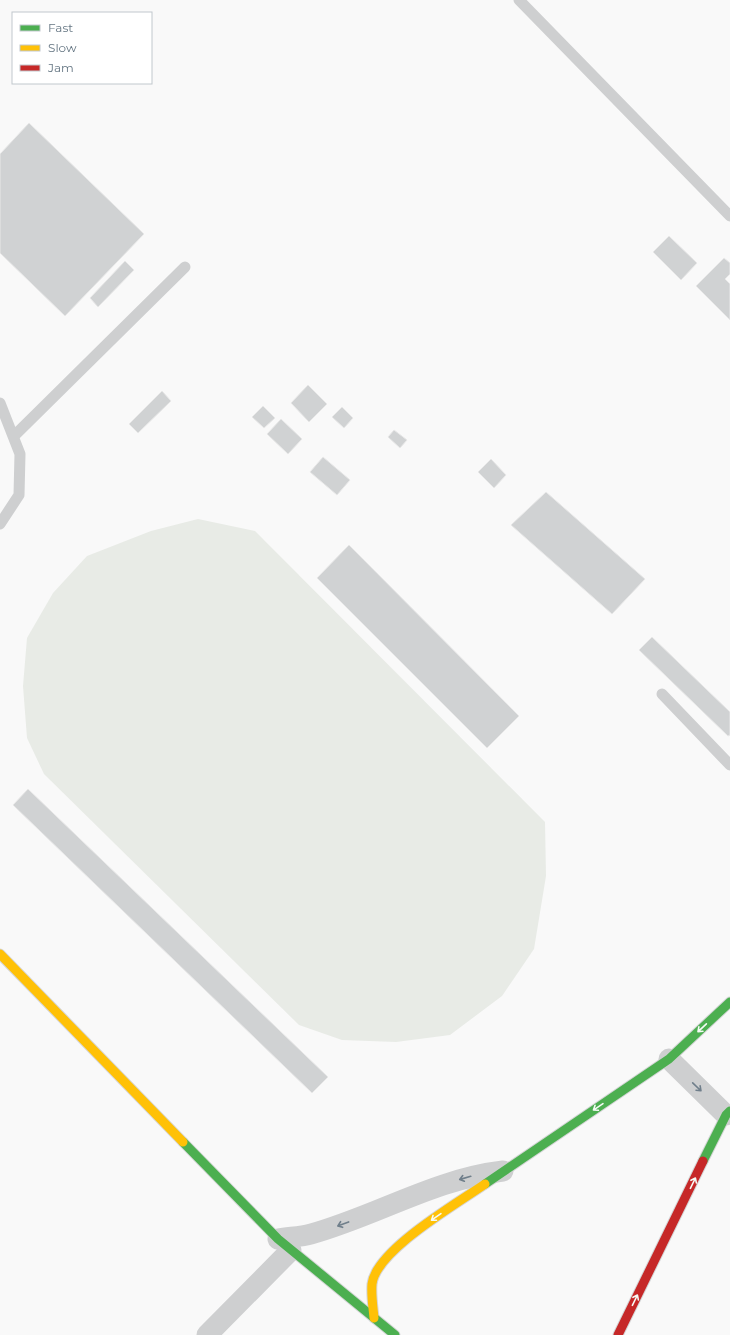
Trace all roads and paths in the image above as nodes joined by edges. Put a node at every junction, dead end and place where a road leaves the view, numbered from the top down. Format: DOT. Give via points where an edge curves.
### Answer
graph roads {
  1 [pos="519,0"];
  2 [pos="730,216"];
  3 [pos="185,266"];
  4 [pos="0,404"];
  5 [pos="14,436"];
  6 [pos="0,524"];
  7 [pos="662,694"];
  8 [pos="730,765"];
  9 [pos="0,954"];
  10 [pos="730,1002"];
  11 [pos="669,1059"];
  12 [pos="728,1113"];
  13 [pos="503,1171"];
  14 [pos="285,1244"];
  15 [pos="374,1318"];
  16 [pos="207,1335"];
  17 [pos="395,1335"];
  18 [pos="618,1335"];
  1 -- 2 [label="lane"];
  3 -- 5 [label="lane"];
  4 -- 5 [label="lane"];
  5 -- 6 [label="lane" via="20,454 19,495"];
  7 -- 8 [label="lane"];
  9 -- 14 [label="street"];
  10 -- 11 [label="street, one-way"];
  11 -- 12 [label="street, one-way"];
  11 -- 13 [label="street, one-way"];
  18 -- 12 [label="street, one-way"];
  13 -- 14 [label="street, one-way" via="452,1181 342,1225"];
  13 -- 15 [label="street, one-way" via="399,1244 382,1262 372,1283"];
  14 -- 15 [label="street"];
  14 -- 16 [label="street"];
  15 -- 17 [label="street"];
}
